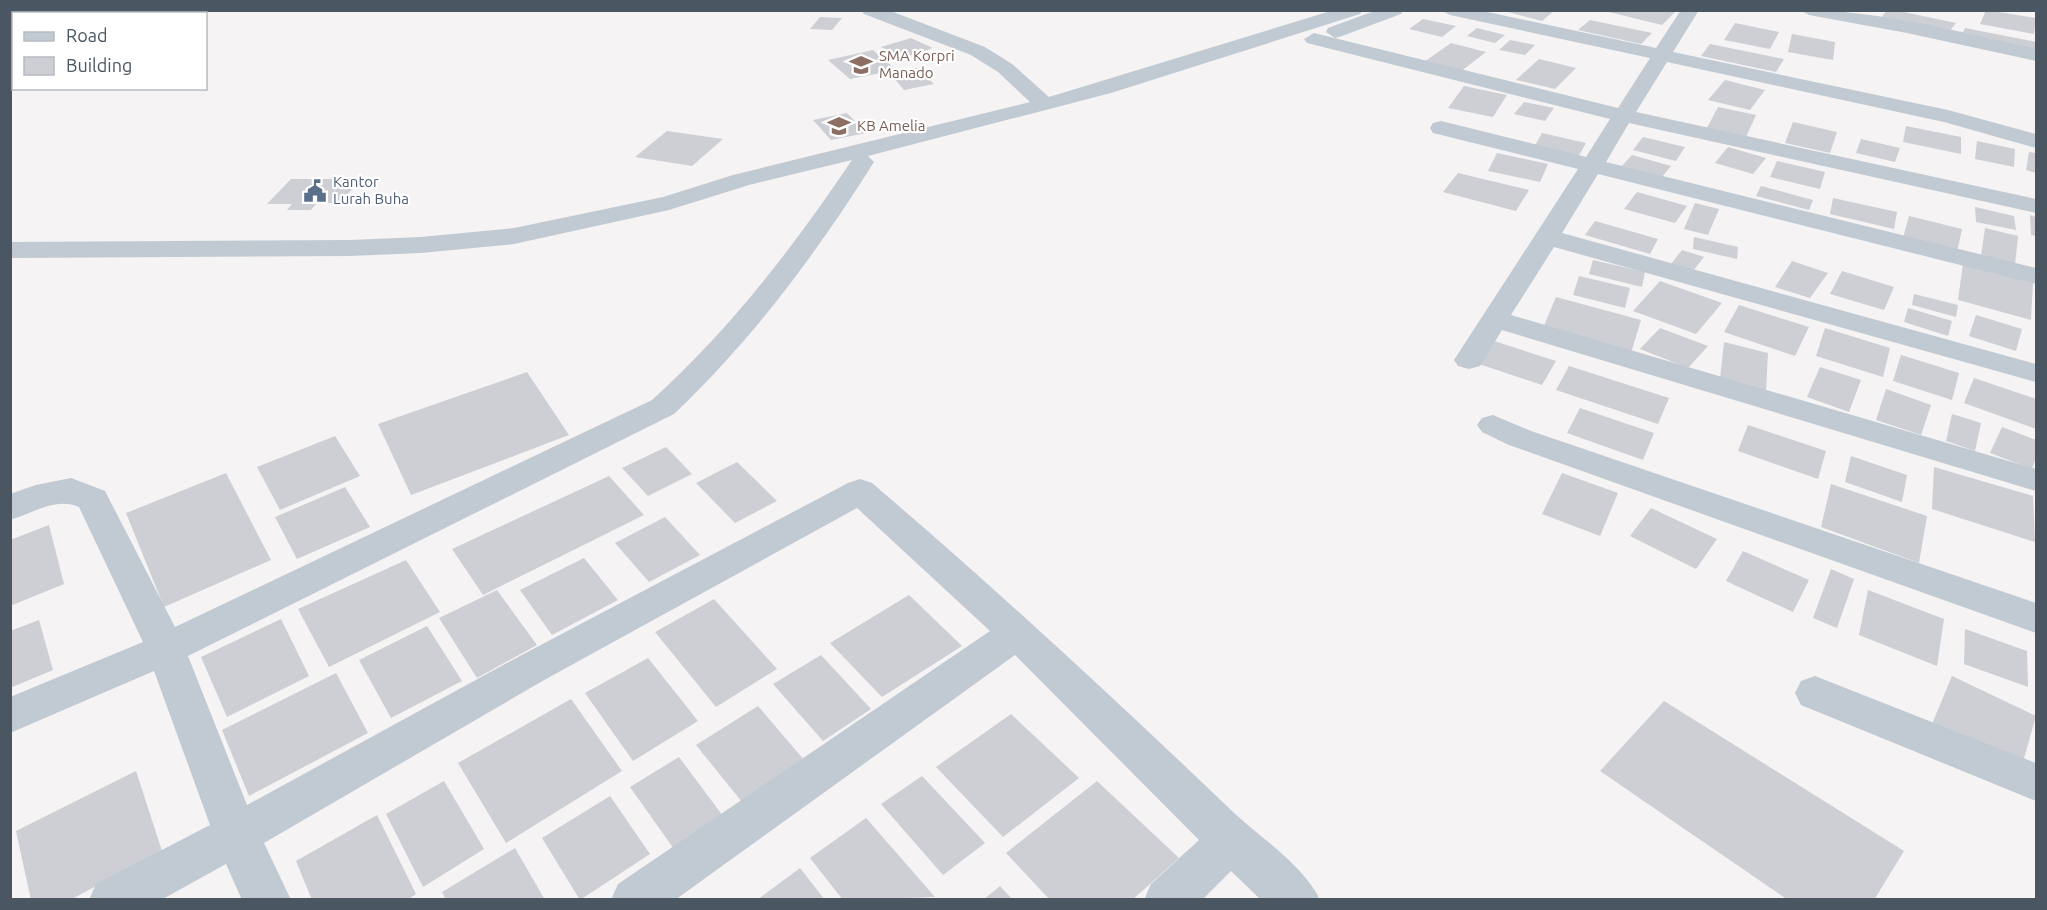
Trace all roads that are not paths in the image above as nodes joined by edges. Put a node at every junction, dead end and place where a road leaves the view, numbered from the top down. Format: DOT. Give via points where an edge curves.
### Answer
graph roads {
  1 [pos="870,10"];
  2 [pos="1354,10"];
  3 [pos="1395,10"];
  4 [pos="1450,10"];
  5 [pos="1690,10"];
  6 [pos="1809,10"];
  7 [pos="1314,39"];
  8 [pos="2037,55"];
  9 [pos="1663,56"];
  10 [pos="1045,105"];
  11 [pos="1625,116"];
  12 [pos="1441,128"];
  13 [pos="2037,141"];
  14 [pos="862,162"];
  15 [pos="1591,165"];
  16 [pos="669,203"];
  17 [pos="2037,206"];
  18 [pos="1548,237"];
  19 [pos="10,250"];
  20 [pos="2037,276"];
  21 [pos="1494,319"];
  22 [pos="1469,360"];
  23 [pos="2037,373"];
  24 [pos="1493,425"];
  25 [pos="2037,480"];
  26 [pos="10,508"];
  27 [pos="2037,618"];
  28 [pos="1015,634"];
  29 [pos="166,648"];
  30 [pos="1815,693"];
  31 [pos="10,716"];
  32 [pos="2037,782"];
  33 [pos="236,835"];
  34 [pos="1231,841"];
  35 [pos="113,900"];
  36 [pos="267,900"];
  37 [pos="635,900"];
  38 [pos="1168,900"];
  39 [pos="1296,900"];
  1 -- 10 [label="street" via="978,51 1005,68"];
  2 -- 10 [label="street"];
  3 -- 7 [label="street"];
  4 -- 9 [label="street"];
  5 -- 9 [label="street"];
  6 -- 8 [label="street"];
  7 -- 11 [label="street"];
  7 -- 14 [label="street" via="1105,101"];
  9 -- 11 [label="street"];
  9 -- 13 [label="street" via="1948,116"];
  10 -- 16 [label="street" via="741,180"];
  11 -- 15 [label="street"];
  11 -- 17 [label="street"];
  12 -- 15 [label="street"];
  14 -- 16 [label="street" via="724,196"];
  14 -- 29 [label="street" via="738,334 663,407"];
  15 -- 18 [label="street"];
  15 -- 20 [label="street"];
  16 -- 19 [label="street" via="514,236 422,245"];
  18 -- 21 [label="street"];
  18 -- 23 [label="street"];
  21 -- 22 [label="street"];
  21 -- 25 [label="street"];
  24 -- 27 [label="street" via="1520,438"];
  26 -- 29 [label="street" via="36,497 71,490 93,499"];
  28 -- 33 [label="street" via="860,491 532,668"];
  28 -- 34 [label="street" via="1089,700"];
  28 -- 37 [label="street"];
  29 -- 31 [label="street"];
  29 -- 33 [label="street"];
  30 -- 32 [label="street"];
  33 -- 35 [label="street"];
  33 -- 36 [label="street"];
  34 -- 38 [label="street"];
  34 -- 39 [label="street"];
}
